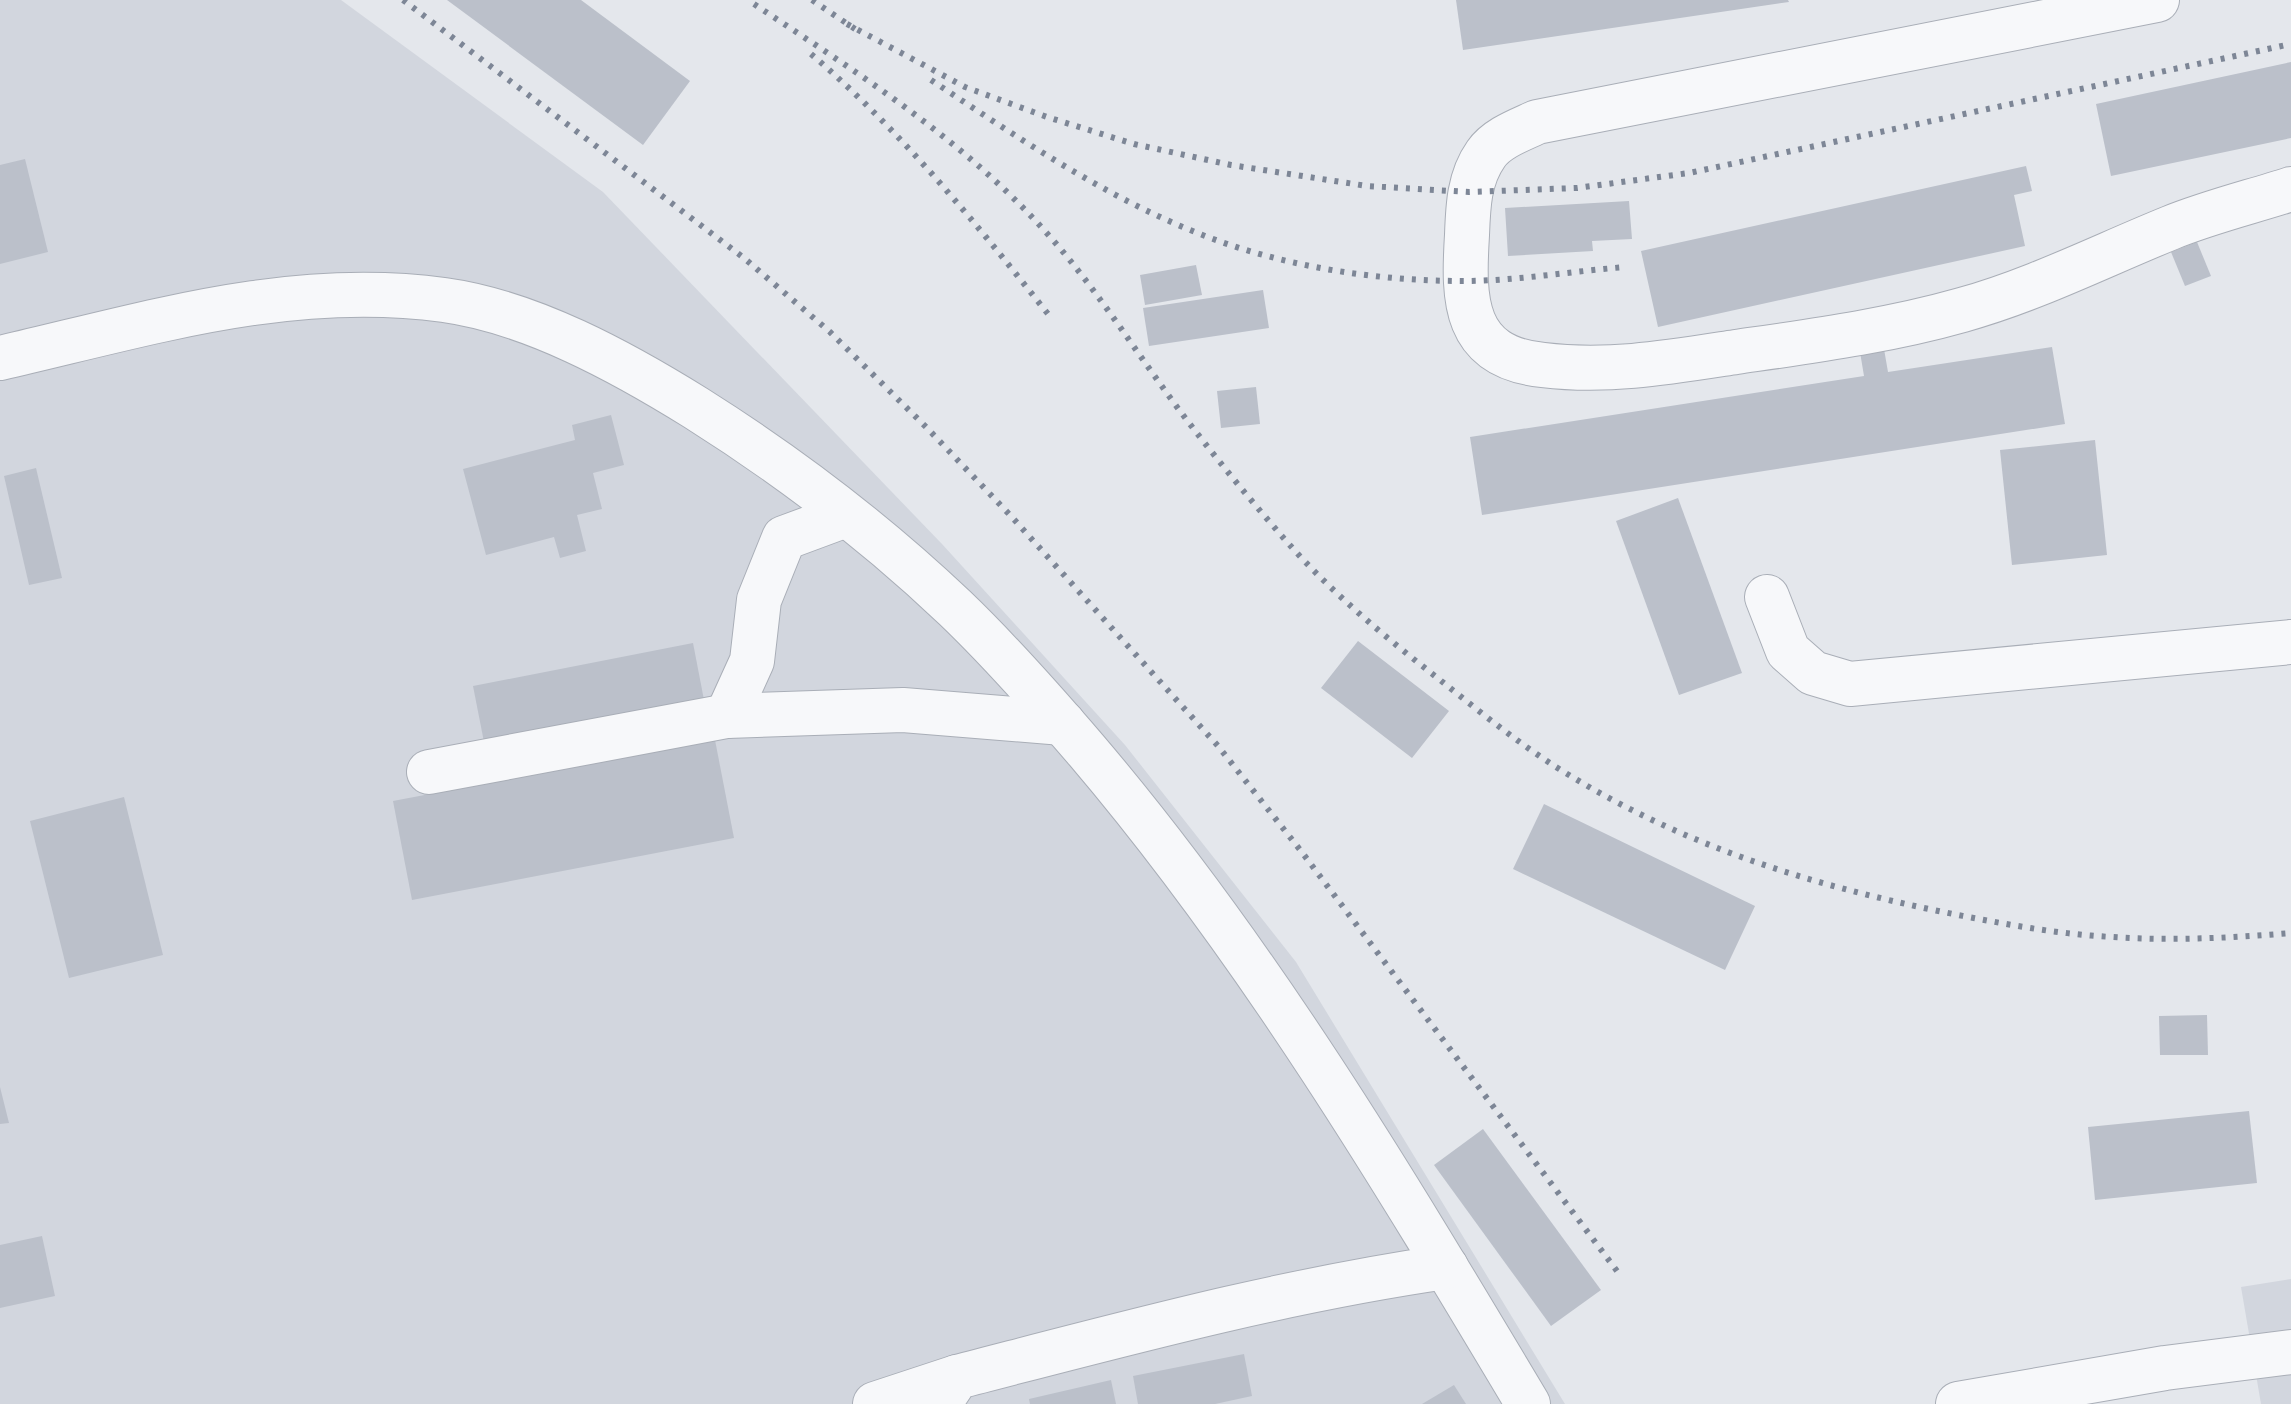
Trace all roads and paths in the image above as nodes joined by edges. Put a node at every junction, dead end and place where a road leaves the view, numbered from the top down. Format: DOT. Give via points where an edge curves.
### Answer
graph roads {
  1 [pos="2157,0"];
  2 [pos="2291,189"];
  3 [pos="0,358"];
  4 [pos="846,515"];
  5 [pos="1767,597"];
  6 [pos="2291,642"];
  7 [pos="727,716"];
  8 [pos="1063,723"];
  9 [pos="429,772"];
  10 [pos="1446,1267"];
  11 [pos="2291,1352"];
  12 [pos="948,1390"];
  13 [pos="875,1404"];
  14 [pos="1528,1404"];
  15 [pos="1958,1404"];
  1 -- 2 [label="street" via="1537,122 1487,151 1476,172 1469,192 1464,281 1470,313 1493,348 1516,360 1585,369 1633,368 1866,332 1963,310 2179,224"];
  3 -- 4 [label="street" via="286,297 342,293 448,300 517,317 619,363 728,428"];
  4 -- 7 [label="street" via="784,538 759,600 752,661"];
  4 -- 8 [label="street" via="956,609"];
  5 -- 6 [label="street" via="1788,651 1813,673 1850,684"];
  7 -- 8 [label="street" via="903,710"];
  7 -- 9 [label="street"];
  8 -- 10 [label="street" via="1137,810 1272,992"];
  10 -- 12 [label="street" via="1237,1305"];
  10 -- 14 [label="street"];
  11 -- 15 [label="street"];
  12 -- 13 [label="street"];
}
